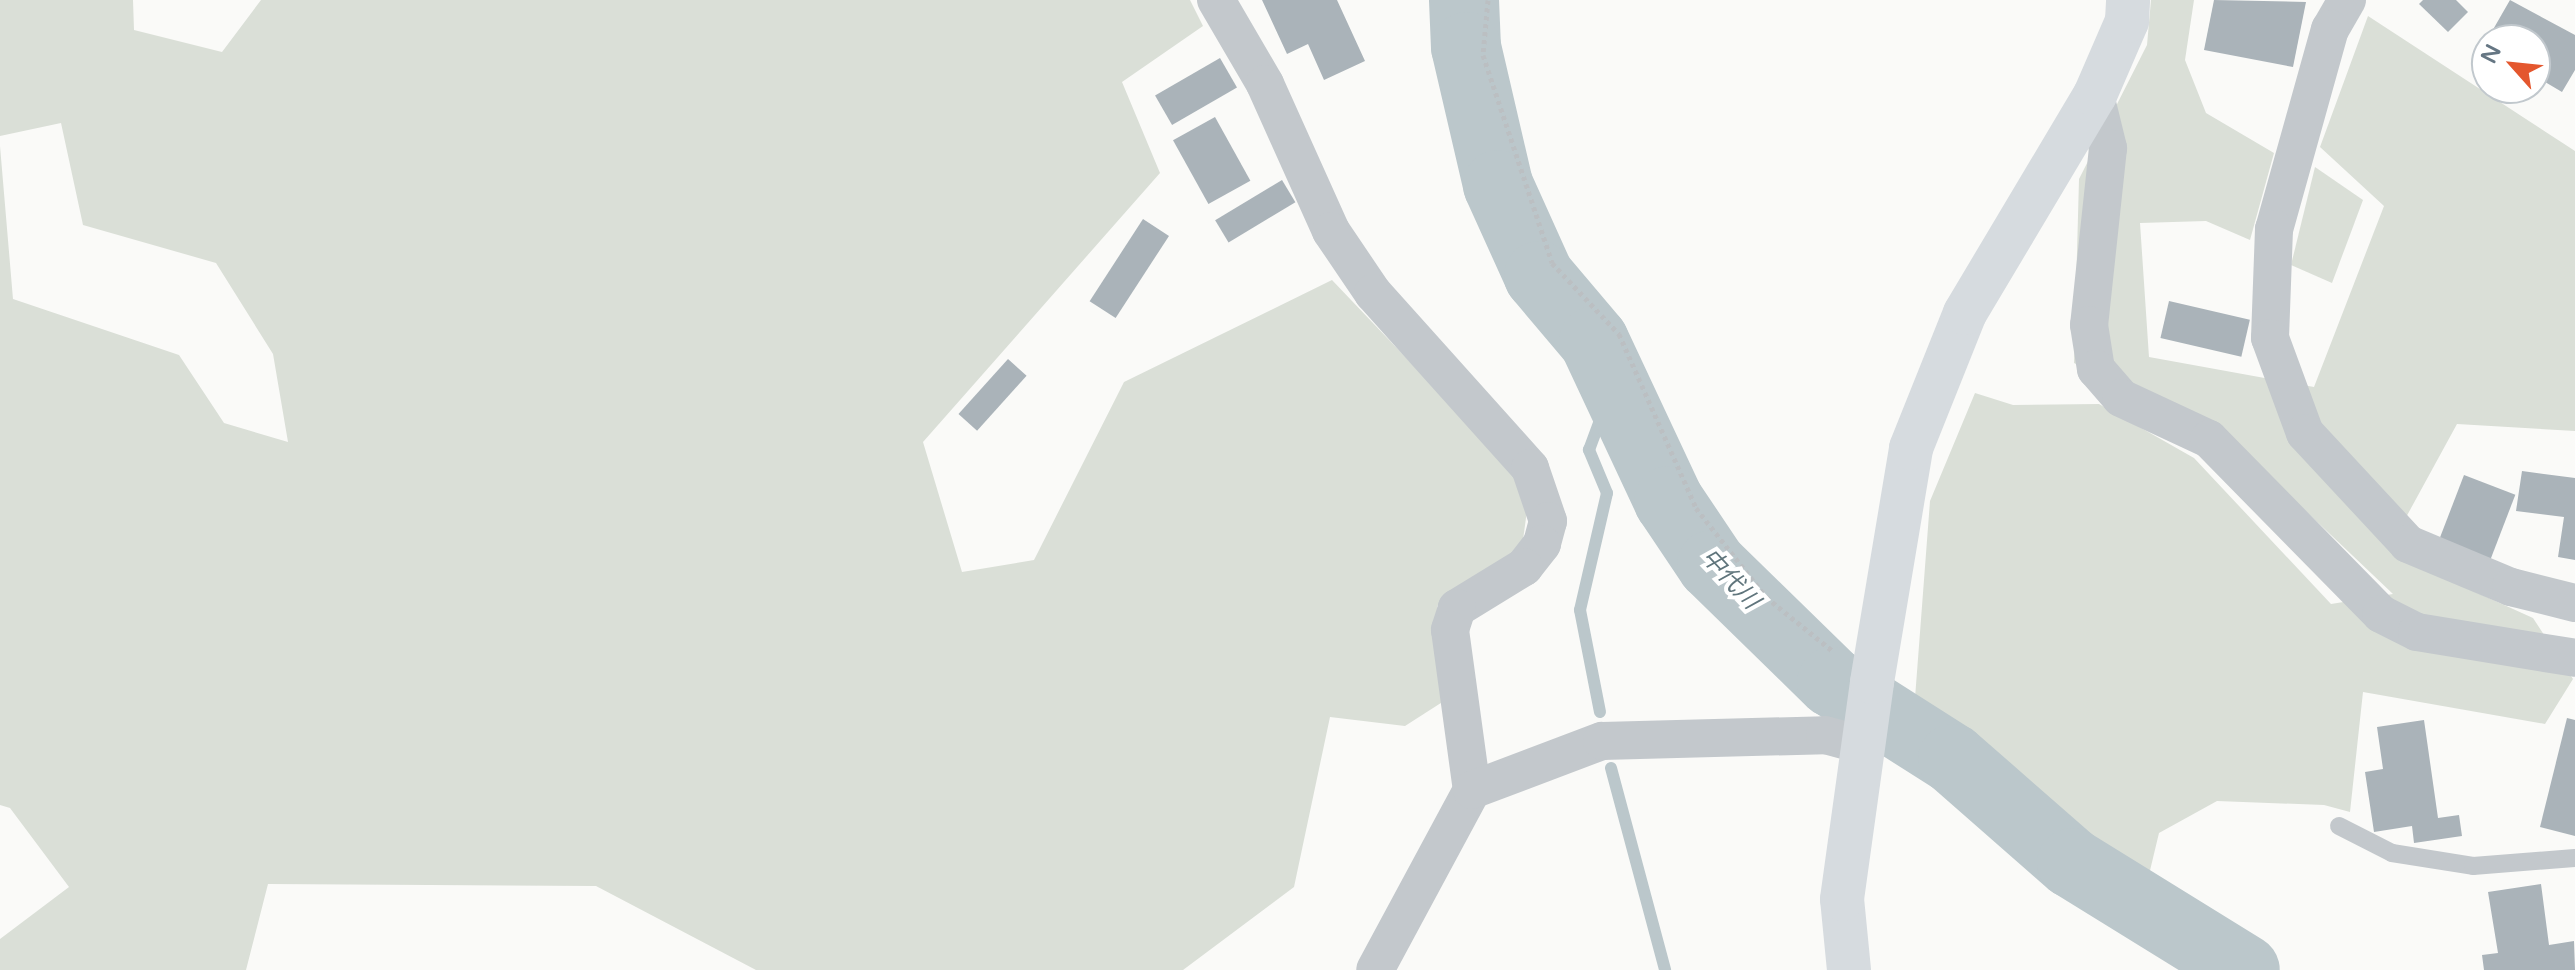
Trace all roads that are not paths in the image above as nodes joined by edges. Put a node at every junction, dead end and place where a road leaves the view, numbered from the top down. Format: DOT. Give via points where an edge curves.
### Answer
graph roads {
  1 [pos="1216,0"];
  2 [pos="2128,0"];
  3 [pos="2347,0"];
  4 [pos="2095,95"];
  5 [pos="2575,603"];
  6 [pos="2575,658"];
  7 [pos="1863,745"];
  8 [pos="1472,790"];
  9 [pos="2339,826"];
  10 [pos="2575,858"];
  11 [pos="1375,970"];
  12 [pos="1849,970"];
  1 -- 8 [label="street" via="1265,84 1331,231 1373,293 1530,468 1548,521 1542,544 1524,567 1457,608 1450,630"];
  2 -- 4 [label="street" via="2127,21"];
  3 -- 5 [label="street" via="2330,29 2274,229 2270,338 2305,433 2408,544 2511,587"];
  4 -- 6 [label="street" via="2108,148 2089,325 2096,369 2121,398 2209,439 2381,614 2417,632"];
  4 -- 7 [label="street" via="1965,313 1911,448"];
  7 -- 8 [label="street" via="1825,735 1602,741"];
  7 -- 12 [label="street" via="1842,899"];
  8 -- 11 [label="street"];
  9 -- 10 [label="lane" via="2392,853 2473,866"];
}
